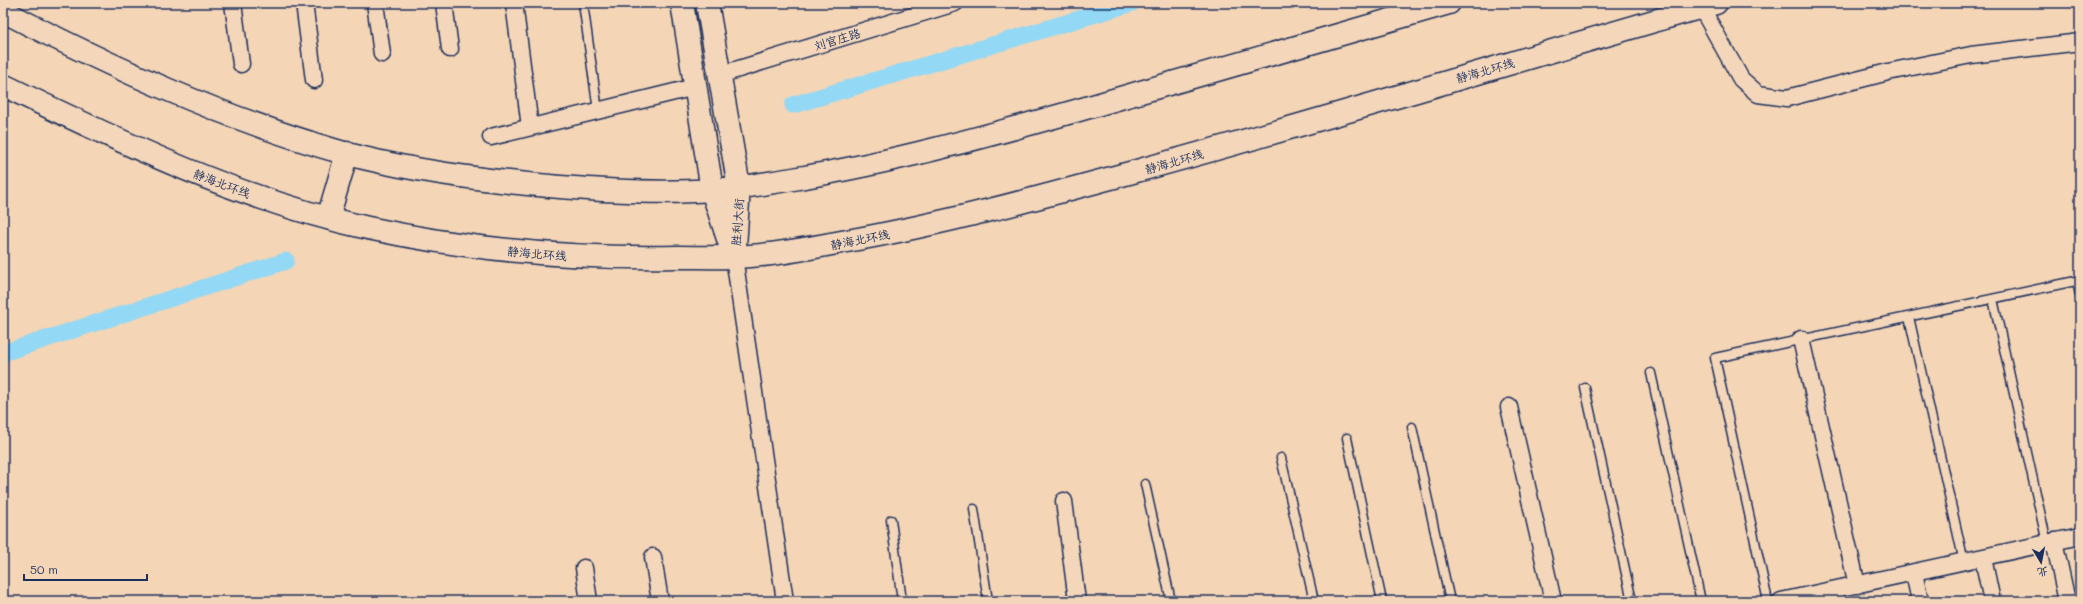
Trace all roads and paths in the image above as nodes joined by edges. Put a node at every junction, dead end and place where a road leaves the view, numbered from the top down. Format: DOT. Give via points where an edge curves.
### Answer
graph roads {
  1 [pos="233,3"];
  2 [pos="304,3"];
  3 [pos="375,3"];
  4 [pos="444,3"];
  5 [pos="514,3"];
  6 [pos="583,3"];
  7 [pos="682,3"];
  8 [pos="707,3"];
  9 [pos="955,3"];
  10 [pos="1449,3"];
  11 [pos="1705,4"];
  12 [pos="3,11"];
  13 [pos="2080,42"];
  14 [pos="450,49"];
  15 [pos="382,54"];
  16 [pos="241,64"];
  17 [pos="719,75"];
  18 [pos="314,80"];
  19 [pos="3,85"];
  20 [pos="695,87"];
  21 [pos="598,111"];
  22 [pos="530,127"];
  23 [pos="491,137"];
  24 [pos="347,154"];
  25 [pos="739,187"];
  26 [pos="712,190"];
  27 [pos="328,218"];
  28 [pos="734,257"];
  29 [pos="2078,280"];
  30 [pos="2080,295"];
  31 [pos="1993,299"];
  32 [pos="1909,316"];
  33 [pos="1801,339"];
  34 [pos="1651,373"];
  35 [pos="1585,388"];
  36 [pos="1509,407"];
  37 [pos="1412,427"];
  38 [pos="1347,438"];
  39 [pos="1281,458"];
  40 [pos="1145,484"];
  41 [pos="1064,501"];
  42 [pos="974,509"];
  43 [pos="891,520"];
  44 [pos="2080,536"];
  45 [pos="2051,542"];
  46 [pos="653,557"];
  47 [pos="1983,558"];
  48 [pos="1964,562"];
  49 [pos="584,568"];
  50 [pos="1914,573"];
  51 [pos="1857,585"];
  52 [pos="1839,595"];
  53 [pos="589,601"];
  54 [pos="660,601"];
  55 [pos="785,601"];
  56 [pos="902,601"];
  57 [pos="988,601"];
  58 [pos="1077,601"];
  59 [pos="1171,601"];
  60 [pos="1314,601"];
  61 [pos="1382,601"];
  62 [pos="1450,601"];
  63 [pos="1553,601"];
  64 [pos="1632,601"];
  65 [pos="1701,601"];
  66 [pos="1768,601"];
  67 [pos="1781,601"];
  68 [pos="1920,601"];
  69 [pos="1992,601"];
  70 [pos="2067,601"];
  1 -- 16 [label="street"];
  2 -- 18 [label="street"];
  3 -- 15 [label="street"];
  4 -- 14 [label="street"];
  5 -- 22 [label="street"];
  6 -- 21 [label="lane"];
  7 -- 20 [label="main road, 胜利大街"];
  8 -- 17 [label="main road, 胜利大街"];
  9 -- 17 [label="street, 刘官庄路"];
  10 -- 25 [label="main road" via="980,139 898,159"];
  11 -- 13 [label="street" via="1741,79 1758,94 1787,98 1888,72 1971,55"];
  11 -- 28 [label="main road, 静海北环线" via="1038,199 883,235 777,253"];
  12 -- 24 [label="main road" via="80,51 179,95"];
  17 -- 25 [label="main road, 胜利大街"];
  19 -- 27 [label="main road, 静海北环线" via="127,145 182,168 268,200"];
  20 -- 21 [label="street"];
  20 -- 26 [label="main road, 胜利大街"];
  21 -- 22 [label="street"];
  22 -- 23 [label="street"];
  24 -- 26 [label="main road" via="428,171 516,183 613,190"];
  24 -- 27 [label="main road"];
  25 -- 26 [label="main road"];
  25 -- 28 [label="main road, 胜利大街"];
  26 -- 28 [label="main road, 胜利大街"];
  27 -- 28 [label="main road, 静海北环线" via="369,228 516,252 608,258"];
  28 -- 55 [label="street"];
  29 -- 30 [label="lane"];
  29 -- 31 [label="lane"];
  31 -- 32 [label="lane"];
  31 -- 45 [label="lane"];
  32 -- 33 [label="lane"];
  32 -- 48 [label="lane"];
  33 -- 51 [label="street"];
  33 -- 66 [label="lane" via="1715,358"];
  34 -- 65 [label="lane"];
  35 -- 64 [label="lane"];
  36 -- 63 [label="street"];
  37 -- 62 [label="lane"];
  38 -- 61 [label="lane"];
  39 -- 60 [label="lane"];
  40 -- 59 [label="lane"];
  41 -- 58 [label="street"];
  42 -- 57 [label="lane"];
  43 -- 56 [label="lane"];
  44 -- 45 [label="street"];
  45 -- 47 [label="street"];
  45 -- 70 [label="street"];
  46 -- 54 [label="street"];
  47 -- 48 [label="street"];
  47 -- 69 [label="street"];
  48 -- 50 [label="street"];
  49 -- 53 [label="street"];
  50 -- 51 [label="street"];
  50 -- 68 [label="street"];
  51 -- 52 [label="street"];
  52 -- 67 [label="street"];
}
